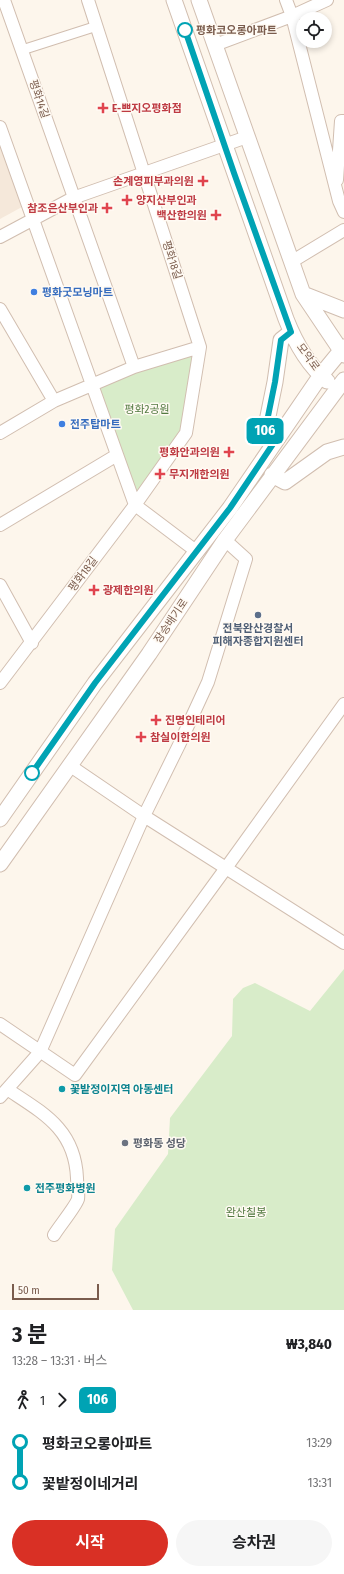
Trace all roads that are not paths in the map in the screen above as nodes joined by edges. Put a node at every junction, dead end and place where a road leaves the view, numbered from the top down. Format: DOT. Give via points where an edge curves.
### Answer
graph roads {
  1 [pos="4,0"];
  2 [pos="88,0"];
  3 [pos="174,0"];
  4 [pos="199,0"];
  5 [pos="286,0"];
  6 [pos="327,0"];
  7 [pos="292,16"];
  8 [pos="96,26"];
  9 [pos="215,45"];
  10 [pos="22,50"];
  11 [pos="344,121"];
  12 [pos="0,127"];
  13 [pos="246,137"];
  14 [pos="224,145"];
  15 [pos="143,172"];
  16 [pos="337,191"];
  17 [pos="73,198"];
  18 [pos="344,212"];
  19 [pos="32,220"];
  20 [pos="344,230"];
  21 [pos="0,237"];
  22 [pos="291,262"];
  23 [pos="302,294"];
  24 [pos="0,309"];
  25 [pos="344,310"];
  26 [pos="291,332"];
  27 [pos="200,348"];
  28 [pos="343,351"];
  29 [pos="134,367"];
  30 [pos="321,375"];
  31 [pos="92,385"];
  32 [pos="342,387"];
  33 [pos="54,401"];
  34 [pos="0,433"];
  35 [pos="275,441"];
  36 [pos="344,447"];
  37 [pos="118,455"];
  38 [pos="272,475"];
  39 [pos="135,506"];
  40 [pos="0,525"];
  41 [pos="225,540"];
  42 [pos="196,551"];
  43 [pos="0,586"];
  44 [pos="32,643"];
  45 [pos="0,683"];
  46 [pos="344,704"];
  47 [pos="69,766"];
  48 [pos="144,816"];
  49 [pos="0,819"];
  50 [pos="0,864"];
  51 [pos="226,868"];
  52 [pos="344,943"];
  53 [pos="0,1024"];
  54 [pos="40,1052"];
  55 [pos="4,1093"];
  56 [pos="54,1235"];
  1 -- 10 [label="street, 평화14길"];
  2 -- 8 [label="street"];
  3 -- 14 [label="street, 모악로"];
  4 -- 9 [label="street"];
  5 -- 7 [label="street"];
  6 -- 7 [label="street"];
  7 -- 9 [label="street"];
  7 -- 16 [label="street"];
  8 -- 10 [label="street"];
  8 -- 15 [label="street"];
  9 -- 13 [label="street"];
  10 -- 17 [label="street, 평화14길"];
  11 -- 16 [label="street" via="341,121"];
  12 -- 19 [label="street"];
  13 -- 14 [label="street"];
  13 -- 22 [label="street"];
  14 -- 15 [label="street"];
  14 -- 26 [label="street, 모악로"];
  15 -- 17 [label="street"];
  15 -- 27 [label="street, 평화18길"];
  16 -- 18 [label="street"];
  17 -- 19 [label="street"];
  17 -- 29 [label="street"];
  19 -- 21 [label="street"];
  19 -- 31 [label="street"];
  20 -- 22 [label="street"];
  22 -- 23 [label="street"];
  23 -- 25 [label="street"];
  23 -- 28 [label="street"];
  24 -- 33 [label="street"];
  26 -- 30 [label="street, 모악로" via="300,349"];
  26 -- 35 [label="street" via="281,340 265,431"];
  27 -- 29 [label="street"];
  27 -- 39 [label="street, 평화18길" via="186,433"];
  28 -- 30 [label="street, 장승배기로"];
  29 -- 31 [label="street"];
  30 -- 32 [label="street, 모악로"];
  30 -- 35 [label="street, 장승배기로"];
  31 -- 33 [label="street"];
  31 -- 37 [label="street"];
  32 -- 38 [label="street, 장승배기로"];
  33 -- 34 [label="street"];
  35 -- 42 [label="street, 장승배기로" via="230,508"];
  36 -- 38 [label="street" via="327,452 285,482"];
  37 -- 39 [label="street"];
  37 -- 40 [label="street"];
  38 -- 41 [label="street, 장승배기로"];
  39 -- 42 [label="street"];
  39 -- 44 [label="street, 평화18길"];
  41 -- 47 [label="street, 장승배기로" via="149,654"];
  41 -- 48 [label="street" via="246,559 208,682"];
  42 -- 49 [label="street, 장승배기로" via="95,683"];
  43 -- 44 [label="street"];
  44 -- 45 [label="street, 평화18길"];
  46 -- 51 [label="street"];
  47 -- 48 [label="street"];
  47 -- 50 [label="street, 장승배기로"];
  48 -- 51 [label="street"];
  48 -- 54 [label="street"];
  51 -- 52 [label="street"];
  51 -- 54 [label="street" via="75,1075"];
  53 -- 54 [label="street"];
  54 -- 55 [label="street"];
  55 -- 56 [label="street" via="38,1110 60,1128 72,1150 76,1165 78,1200"];
}
